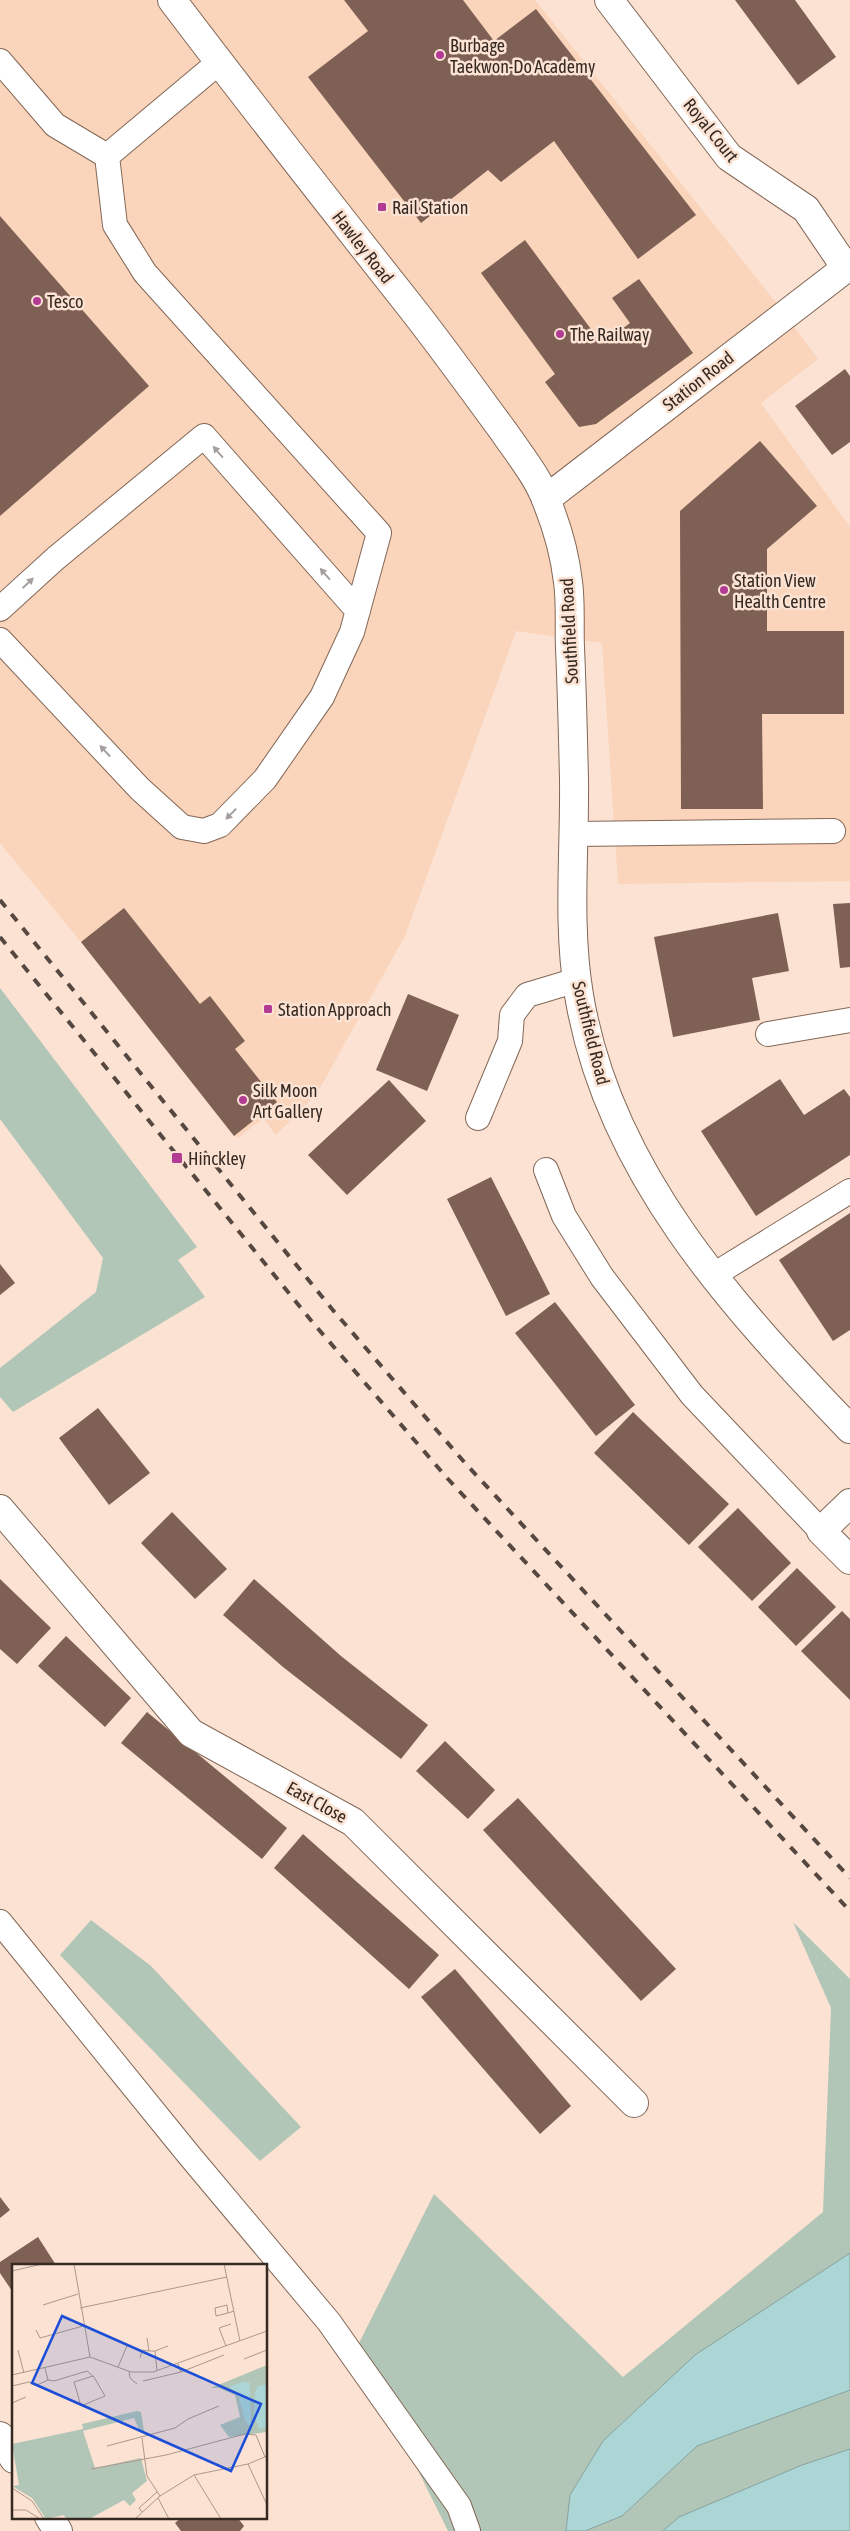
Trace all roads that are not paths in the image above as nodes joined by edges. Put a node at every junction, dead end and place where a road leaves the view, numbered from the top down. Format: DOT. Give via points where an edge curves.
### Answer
graph roads {
  1 [pos="172,0"];
  2 [pos="609,0"];
  3 [pos="0,61"];
  4 [pos="218,63"];
  5 [pos="107,156"];
  6 [pos="848,266"];
  7 [pos="546,499"];
  8 [pos="0,609"];
  9 [pos="358,611"];
  10 [pos="0,640"];
  11 [pos="833,831"];
  12 [pos="574,834"];
  13 [pos="577,980"];
  14 [pos="850,1020"];
  15 [pos="768,1034"];
  16 [pos="478,1118"];
  17 [pos="546,1170"];
  18 [pos="850,1191"];
  19 [pos="712,1276"];
  20 [pos="850,1429"];
  21 [pos="850,1503"];
  22 [pos="0,1509"];
  23 [pos="821,1531"];
  24 [pos="850,1560"];
  25 [pos="0,1922"];
  26 [pos="634,2103"];
  27 [pos="0,2436"];
  28 [pos="12,2456"];
  29 [pos="50,2518"];
  30 [pos="58,2531"];
  31 [pos="468,2531"];
  1 -- 4 [label="street, Hawley Road"];
  2 -- 6 [label="street, Royal Court" via="729,157 806,209"];
  3 -- 5 [label="lane" via="55,125"];
  4 -- 5 [label="lane"];
  4 -- 7 [label="street, Hawley Road" via="452,359 524,460"];
  5 -- 9 [label="lane" via="115,225 145,273 379,533"];
  6 -- 7 [label="street, Station Road"];
  7 -- 12 [label="street, Southfield Road" via="560,540 568,582"];
  8 -- 9 [label="lane" via="56,558 204,436"];
  9 -- 10 [label="lane, one-way" via="352,632 322,697 265,779 220,825 204,831 182,827 140,789"];
  11 -- 12 [label="lane"];
  12 -- 13 [label="street, Southfield Road"];
  13 -- 16 [label="lane" via="527,995 512,1015 510,1041"];
  13 -- 19 [label="street, Southfield Road" via="593,1055 626,1140 656,1195"];
  14 -- 15 [label="lane"];
  17 -- 23 [label="lane" via="564,1216 602,1277 692,1395"];
  18 -- 19 [label="lane"];
  19 -- 20 [label="street, Southfield Road" via="796,1373"];
  21 -- 23 [label="street"];
  22 -- 26 [label="street, East Close" via="191,1733 353,1822"];
  23 -- 24 [label="street"];
  25 -- 31 [label="lane" via="329,2322 459,2506"];
  27 -- 28 [label="street"];
  29 -- 30 [label="street"];
}
